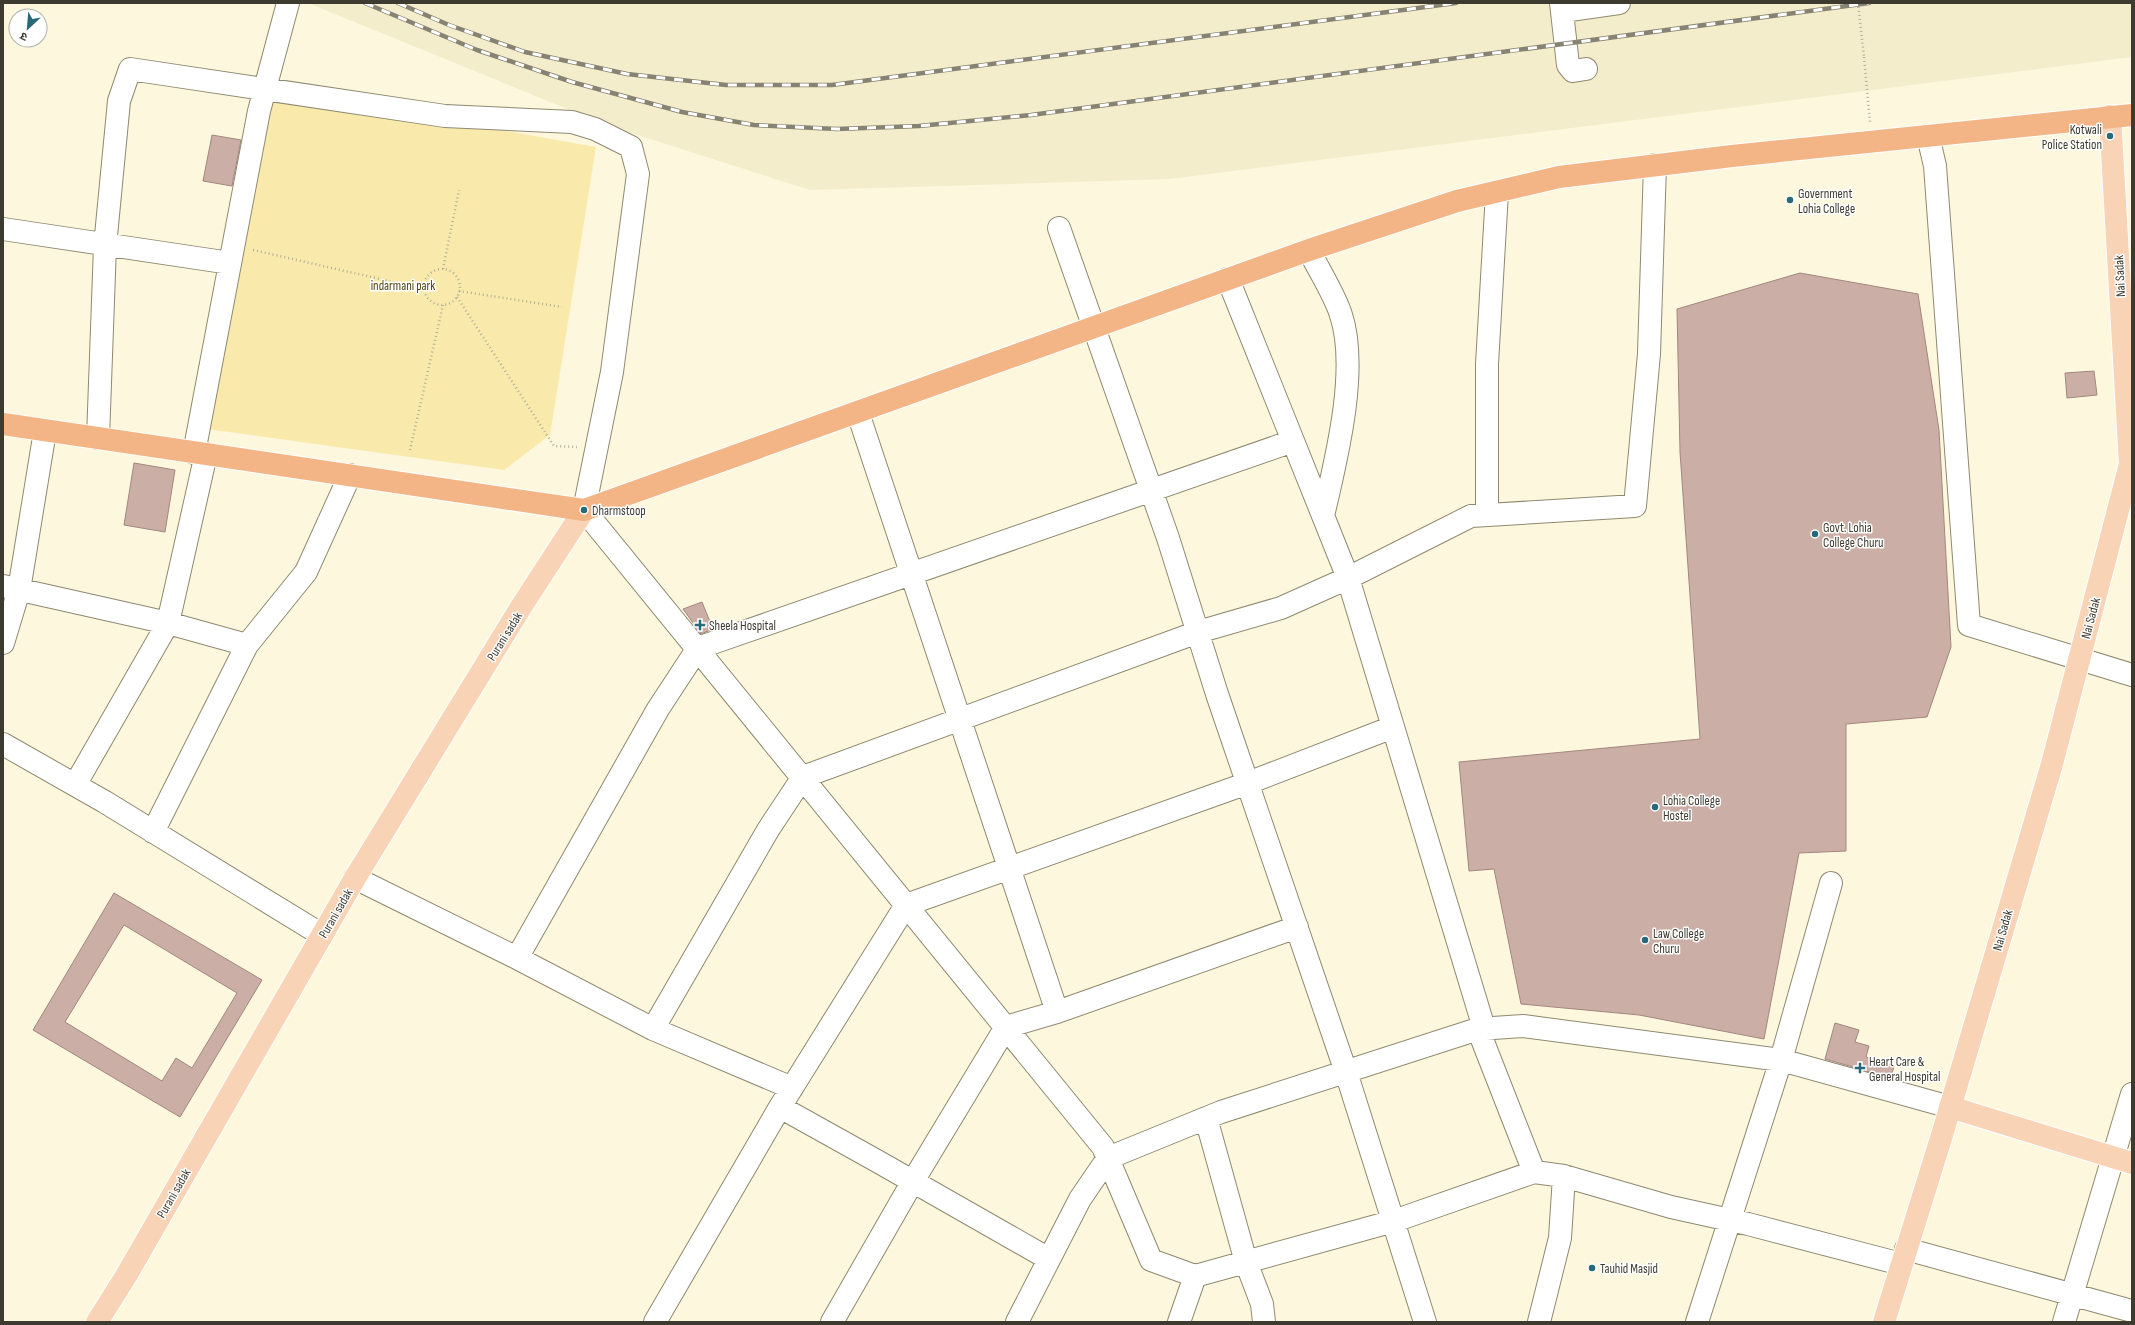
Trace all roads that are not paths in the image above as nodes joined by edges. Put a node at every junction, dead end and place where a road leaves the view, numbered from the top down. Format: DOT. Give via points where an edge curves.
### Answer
graph roads {
  1 [pos="288,3"];
  2 [pos="1619,3"];
  3 [pos="1562,7"];
  4 [pos="1586,69"];
  5 [pos="265,89"];
  6 [pos="2132,115"];
  7 [pos="2110,116"];
  8 [pos="1928,136"];
  9 [pos="1654,165"];
  10 [pos="1497,192"];
  11 [pos="1059,228"];
  12 [pos="3,229"];
  13 [pos="105,246"];
  14 [pos="1309,250"];
  15 [pos="230,263"];
  16 [pos="1228,279"];
  17 [pos="1094,328"];
  18 [pos="858,413"];
  19 [pos="3,424"];
  20 [pos="45,431"];
  21 [pos="98,438"];
  22 [pos="1293,441"];
  23 [pos="200,453"];
  24 [pos="350,476"];
  25 [pos="1152,492"];
  26 [pos="584,510"];
  27 [pos="1487,515"];
  28 [pos="1324,516"];
  29 [pos="912,573"];
  30 [pos="1348,578"];
  31 [pos="11,588"];
  32 [pos="168,623"];
  33 [pos="1198,632"];
  34 [pos="3,643"];
  35 [pos="246,645"];
  36 [pos="698,648"];
  37 [pos="2079,660"];
  38 [pos="2132,675"];
  39 [pos="960,719"];
  40 [pos="1393,727"];
  41 [pos="3,744"];
  42 [pos="803,777"];
  43 [pos="1248,783"];
  44 [pos="75,785"];
  45 [pos="153,832"];
  46 [pos="1010,869"];
  47 [pos="355,878"];
  48 [pos="1831,882"];
  49 [pos="906,905"];
  50 [pos="1297,927"];
  51 [pos="322,935"];
  52 [pos="517,958"];
  53 [pos="1057,1012"];
  54 [pos="1006,1027"];
  55 [pos="1481,1028"];
  56 [pos="653,1029"];
  57 [pos="1782,1060"];
  58 [pos="1346,1072"];
  59 [pos="792,1088"];
  60 [pos="2132,1094"];
  61 [pos="1950,1107"];
  62 [pos="780,1108"];
  63 [pos="1206,1118"];
  64 [pos="1108,1158"];
  65 [pos="2123,1160"];
  66 [pos="1534,1172"];
  67 [pos="1564,1176"];
  68 [pos="913,1181"];
  69 [pos="1394,1221"];
  70 [pos="1729,1221"];
  71 [pos="1904,1257"];
  72 [pos="1049,1259"];
  73 [pos="1246,1262"];
  74 [pos="1195,1276"];
  75 [pos="2072,1296"];
  76 [pos="2132,1311"];
  77 [pos="97,1322"];
  78 [pos="655,1322"];
  79 [pos="832,1322"];
  80 [pos="1017,1322"];
  81 [pos="1179,1322"];
  82 [pos="1264,1322"];
  83 [pos="1425,1322"];
  84 [pos="1539,1322"];
  85 [pos="1697,1322"];
  86 [pos="1884,1322"];
  87 [pos="2064,1322"];
  1 -- 5 [label="street"];
  2 -- 3 [label="street"];
  3 -- 4 [label="street" via="1568,65 1573,70"];
  5 -- 13 [label="street" via="130,69 119,101"];
  5 -- 15 [label="street"];
  5 -- 26 [label="street" via="445,116 572,122 595,129 631,147 638,174 612,372"];
  6 -- 7 [label="highway"];
  7 -- 8 [label="highway"];
  7 -- 37 [label="main road, Nai Sadak" via="2130,464"];
  8 -- 9 [label="highway"];
  8 -- 37 [label="street" via="1935,166 1969,625"];
  9 -- 10 [label="highway" via="1559,177"];
  9 -- 27 [label="street" via="1649,354 1635,506"];
  10 -- 14 [label="highway" via="1457,201"];
  10 -- 27 [label="street" via="1487,364"];
  11 -- 17 [label="street"];
  12 -- 13 [label="street"];
  13 -- 15 [label="street"];
  13 -- 21 [label="street"];
  14 -- 16 [label="highway"];
  14 -- 28 [label="street" via="1341,315 1349,364 1337,455"];
  15 -- 23 [label="street"];
  16 -- 17 [label="highway"];
  16 -- 22 [label="street"];
  17 -- 18 [label="highway"];
  17 -- 25 [label="street"];
  18 -- 26 [label="highway"];
  18 -- 29 [label="street"];
  19 -- 20 [label="highway"];
  20 -- 21 [label="highway"];
  20 -- 31 [label="street"];
  21 -- 23 [label="highway"];
  22 -- 25 [label="street"];
  22 -- 28 [label="street"];
  23 -- 24 [label="highway"];
  23 -- 32 [label="street"];
  24 -- 26 [label="highway"];
  24 -- 35 [label="street" via="306,572"];
  25 -- 29 [label="street"];
  25 -- 33 [label="street"];
  26 -- 36 [label="street"];
  26 -- 47 [label="main road, Purani sadak" via="521,607"];
  27 -- 30 [label="street" via="1471,516"];
  28 -- 30 [label="street"];
  29 -- 36 [label="street"];
  29 -- 39 [label="street"];
  30 -- 33 [label="street" via="1281,608"];
  30 -- 40 [label="street"];
  31 -- 32 [label="street"];
  31 -- 34 [label="street"];
  32 -- 35 [label="street"];
  32 -- 44 [label="street"];
  33 -- 39 [label="street"];
  33 -- 43 [label="street"];
  35 -- 45 [label="street"];
  36 -- 42 [label="street"];
  36 -- 52 [label="street" via="658,709"];
  37 -- 38 [label="street"];
  37 -- 61 [label="main road, Nai Sadak" via="2050,772"];
  39 -- 42 [label="street"];
  39 -- 46 [label="street"];
  40 -- 43 [label="street"];
  40 -- 55 [label="street"];
  41 -- 44 [label="street"];
  42 -- 49 [label="street"];
  42 -- 56 [label="street" via="768,830"];
  43 -- 46 [label="street"];
  43 -- 50 [label="street"];
  44 -- 45 [label="street"];
  45 -- 51 [label="street"];
  46 -- 49 [label="street"];
  46 -- 53 [label="street"];
  47 -- 51 [label="main road, Purani sadak"];
  47 -- 52 [label="street"];
  48 -- 57 [label="street"];
  49 -- 54 [label="street"];
  49 -- 59 [label="street"];
  50 -- 53 [label="street"];
  50 -- 58 [label="street"];
  51 -- 77 [label="main road, Purani sadak"];
  52 -- 56 [label="street"];
  53 -- 54 [label="street"];
  54 -- 64 [label="street" via="1103,1148"];
  54 -- 68 [label="street"];
  55 -- 57 [label="street" via="1523,1026"];
  55 -- 58 [label="street"];
  55 -- 66 [label="street"];
  56 -- 59 [label="street"];
  57 -- 61 [label="street"];
  57 -- 70 [label="street"];
  58 -- 63 [label="street"];
  58 -- 69 [label="street"];
  59 -- 62 [label="street"];
  60 -- 65 [label="street"];
  61 -- 65 [label="main road"];
  61 -- 71 [label="main road, Nai Sadak"];
  62 -- 68 [label="street"];
  62 -- 78 [label="street"];
  63 -- 64 [label="street"];
  63 -- 73 [label="street"];
  64 -- 72 [label="street" via="1080,1199"];
  64 -- 74 [label="street" via="1152,1260"];
  65 -- 75 [label="street"];
  66 -- 67 [label="street"];
  66 -- 69 [label="street"];
  67 -- 70 [label="street"];
  67 -- 84 [label="street" via="1560,1238"];
  68 -- 72 [label="street"];
  68 -- 79 [label="street"];
  69 -- 73 [label="street"];
  69 -- 83 [label="street"];
  70 -- 71 [label="street"];
  70 -- 85 [label="street"];
  71 -- 75 [label="street"];
  71 -- 86 [label="main road, Nai Sadak"];
  72 -- 80 [label="street"];
  73 -- 74 [label="street"];
  73 -- 82 [label="street" via="1262,1304"];
  74 -- 81 [label="street"];
  75 -- 76 [label="street"];
  75 -- 87 [label="street"];
}
